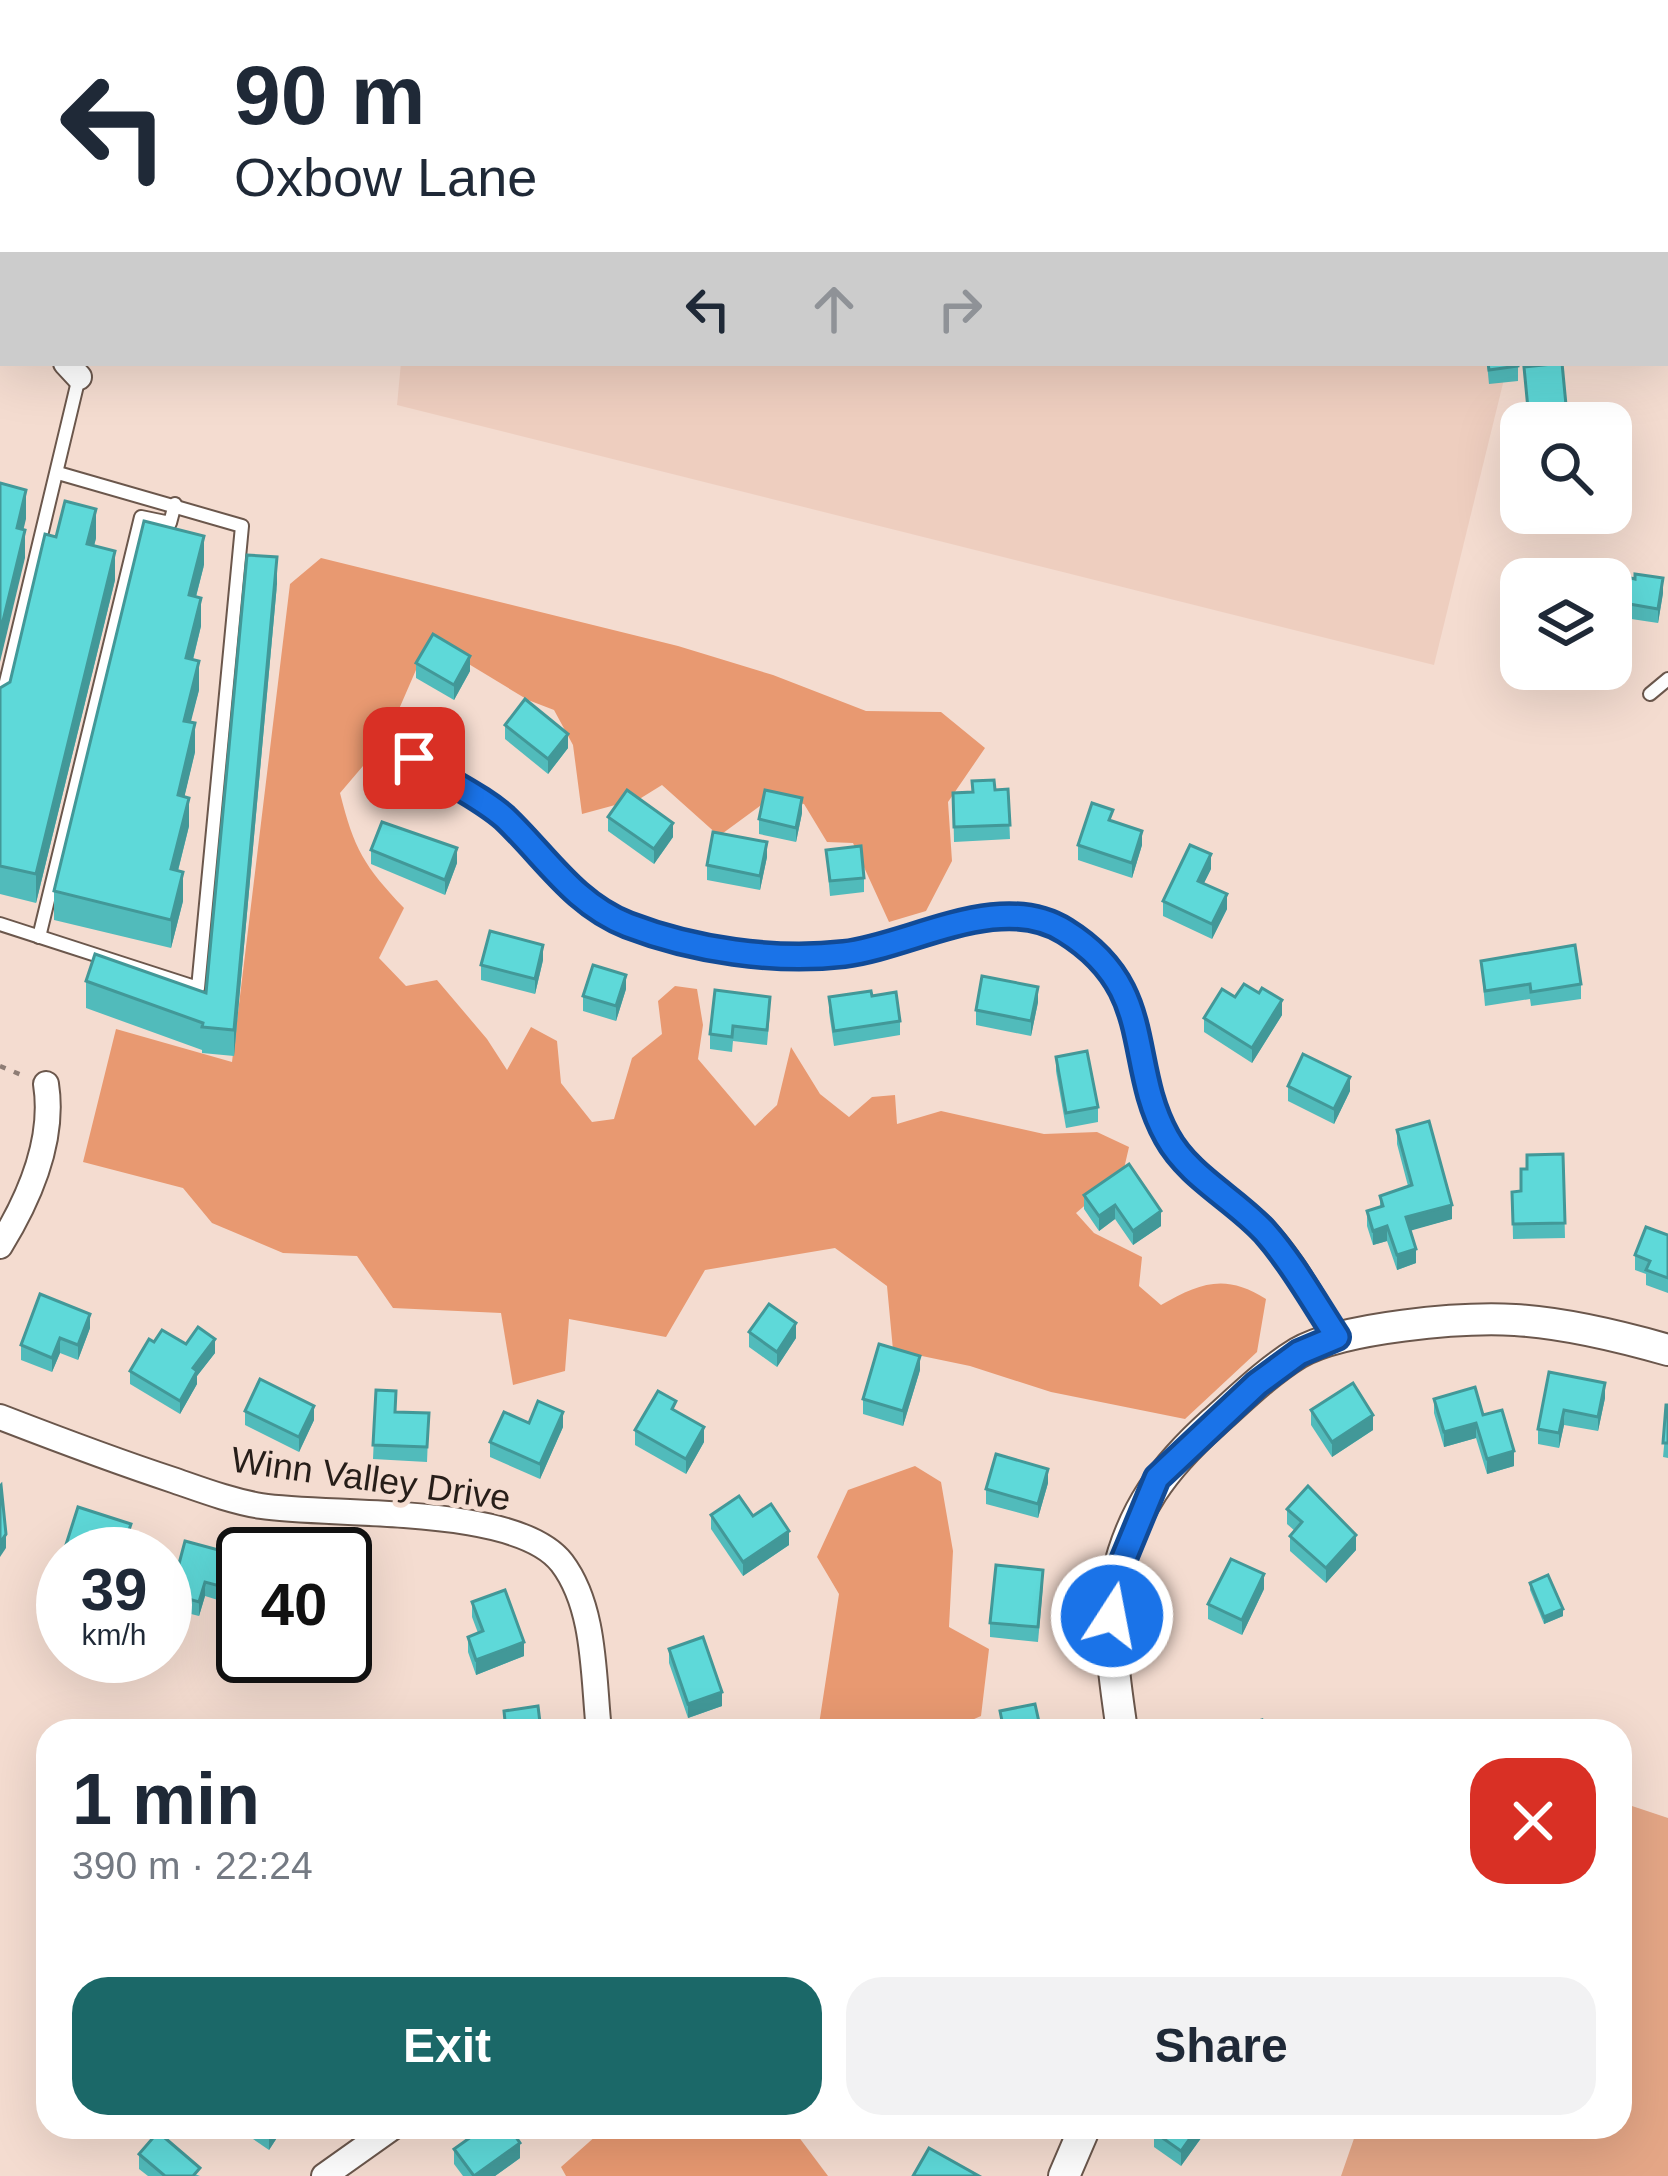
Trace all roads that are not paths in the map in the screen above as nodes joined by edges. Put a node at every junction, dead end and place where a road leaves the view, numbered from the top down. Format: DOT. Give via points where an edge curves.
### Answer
graph roads {
  1 [pos="72,370"];
  2 [pos="58,473"];
  3 [pos="175,504"];
  4 [pos="1668,679"];
  5 [pos="1650,694"];
  6 [pos="0,707"];
  7 [pos="414,758"];
  8 [pos="0,924"];
  9 [pos="39,937"];
  10 [pos="46,1084"];
  11 [pos="0,1246"];
  12 [pos="1337,1337"];
  13 [pos="1668,1350"];
  14 [pos="0,1417"];
  15 [pos="598,1719"];
  16 [pos="1121,1719"];
  17 [pos="376,2139"];
  18 [pos="1080,2139"];
  19 [pos="324,2176"];
  20 [pos="1064,2176"];
  1 -- 2 [label="lane"];
  2 -- 3 [label="lane"];
  2 -- 6 [label="lane"];
  3 -- 9 [label="lane" via="170,523 140,517"];
  3 -- 9 [label="lane" via="242,526 198,988"];
  4 -- 5 [label="lane"];
  7 -- 12 [label="street" via="504,818 602,912 699,945 812,956 998,917 1062,928 1124,993 1171,1144 1262,1228"];
  8 -- 9 [label="lane"];
  10 -- 11 [label="street" via="41,1155"];
  12 -- 13 [label="street" via="1514,1320"];
  12 -- 16 [label="street" via="1257,1384 1157,1478 1117,1575 1112,1616"];
  14 -- 15 [label="street, Winn Valley Drive" via="255,1505 446,1519 516,1532 546,1547 583,1601"];
  17 -- 19 [label="street"];
  18 -- 20 [label="street"];
}
